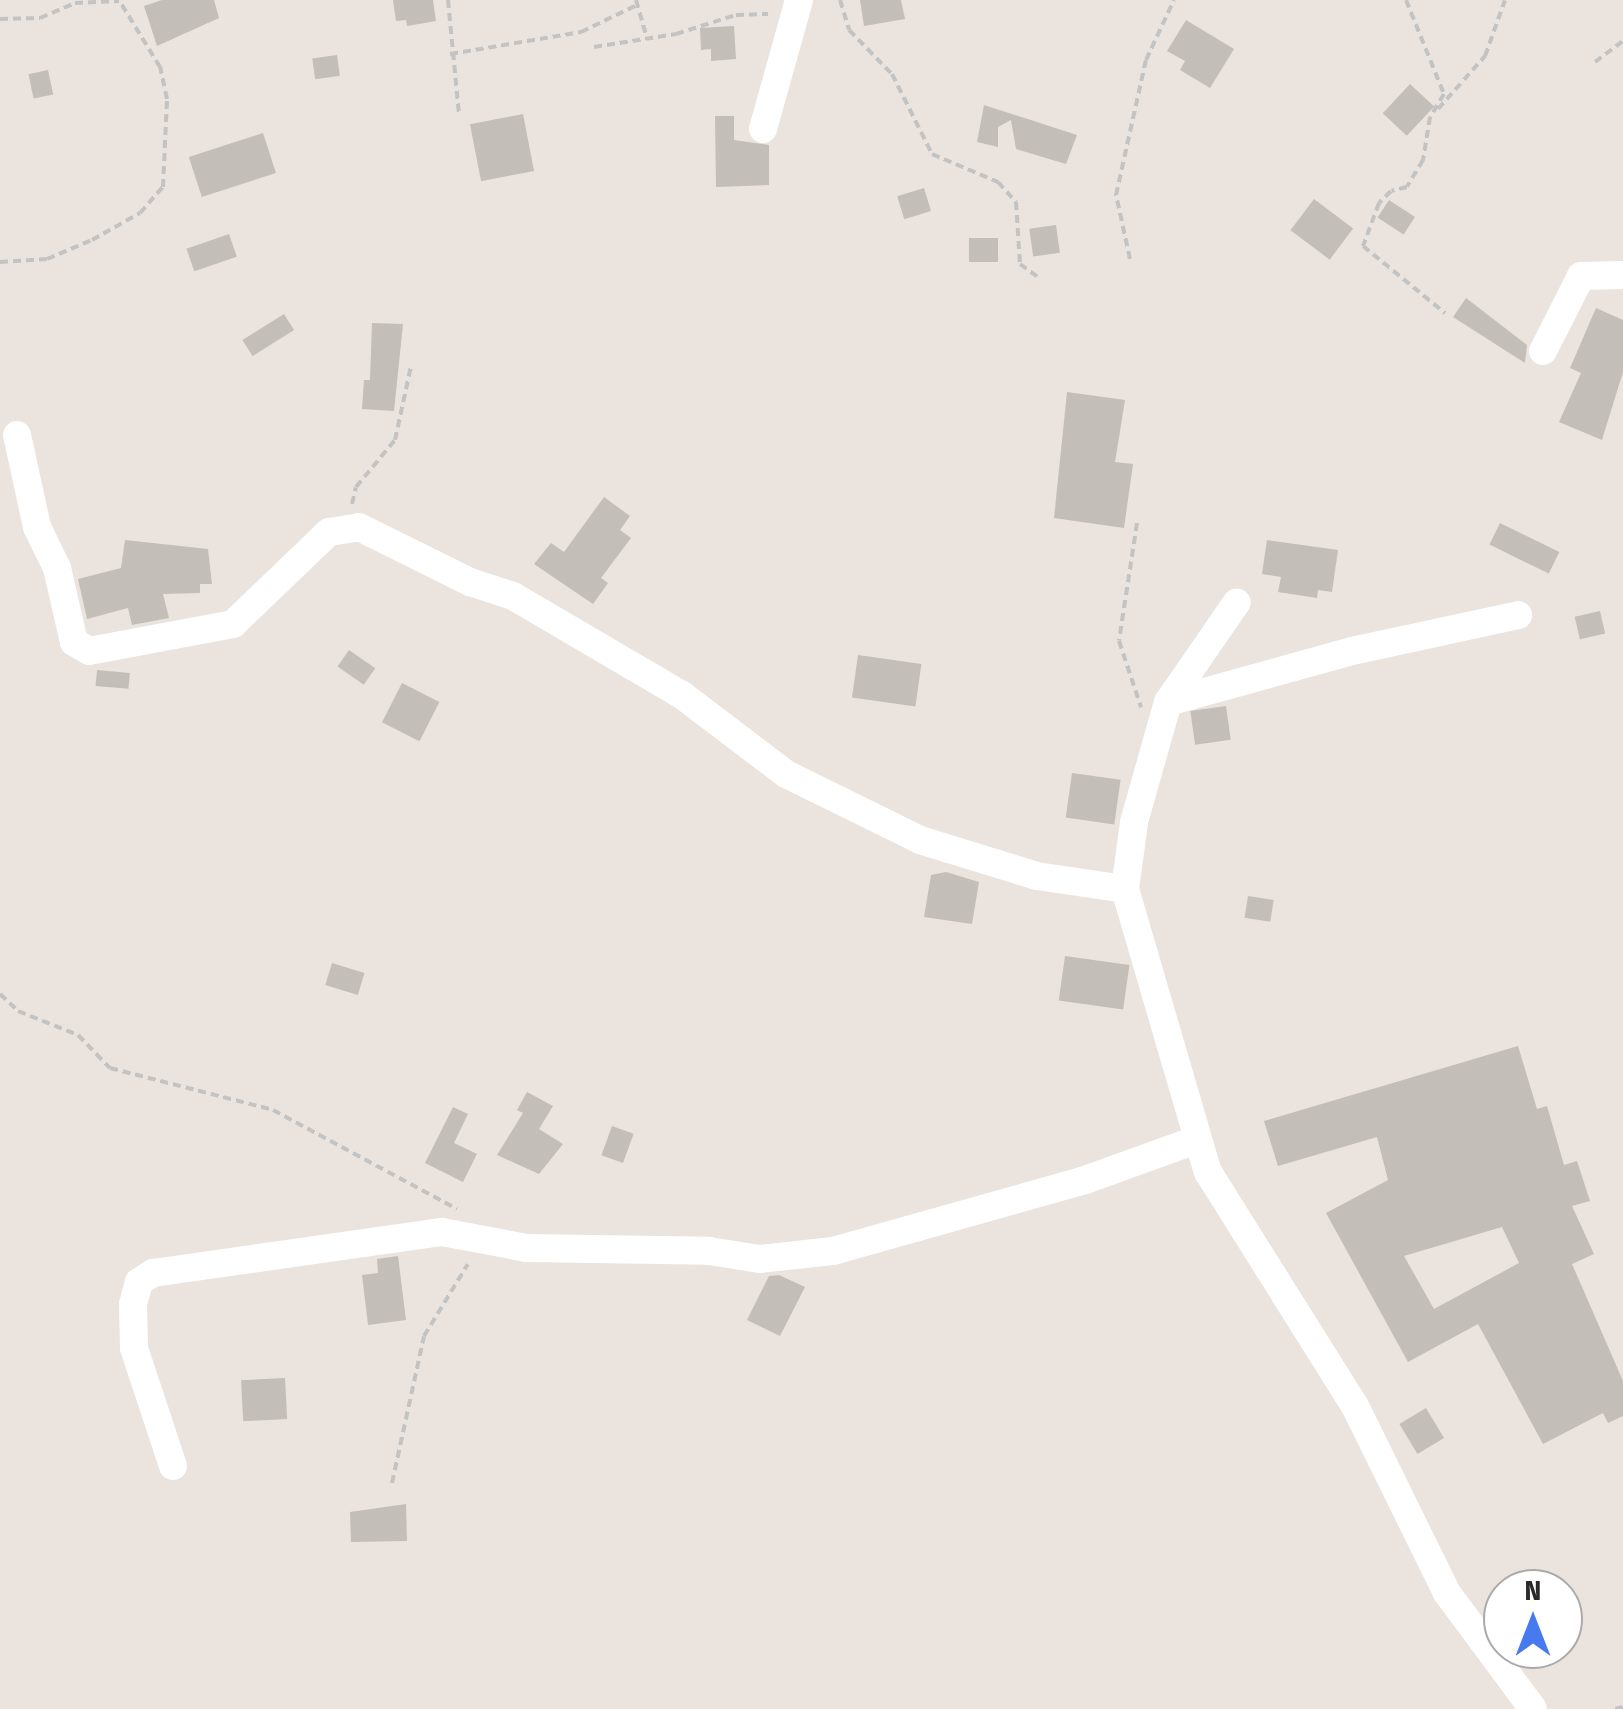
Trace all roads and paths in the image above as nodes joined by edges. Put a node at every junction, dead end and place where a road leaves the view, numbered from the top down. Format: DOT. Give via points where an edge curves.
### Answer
graph roads {
  1 [pos="119,0"];
  2 [pos="448,0"];
  3 [pos="840,0"];
  4 [pos="1174,0"];
  5 [pos="1406,0"];
  6 [pos="1505,0"];
  7 [pos="636,3"];
  8 [pos="796,7"];
  9 [pos="0,19"];
  10 [pos="646,35"];
  11 [pos="1623,41"];
  12 [pos="594,46"];
  13 [pos="450,54"];
  14 [pos="1595,62"];
  15 [pos="459,114"];
  16 [pos="1430,117"];
  17 [pos="764,129"];
  18 [pos="1130,260"];
  19 [pos="0,262"];
  20 [pos="1623,275"];
  21 [pos="1039,278"];
  22 [pos="1445,313"];
  23 [pos="1544,351"];
  24 [pos="411,366"];
  25 [pos="18,434"];
  26 [pos="1138,523"];
  27 [pos="358,528"];
  28 [pos="1238,602"];
  29 [pos="1518,616"];
  30 [pos="1168,702"];
  31 [pos="1144,722"];
  32 [pos="1124,888"];
  33 [pos="0,994"];
  34 [pos="1196,1140"];
  35 [pos="458,1210"];
  36 [pos="486,1240"];
  37 [pos="173,1466"];
  38 [pos="392,1483"];
  39 [pos="1623,1708"];
  40 [pos="1533,1709"];
  41 [pos="1615,1709"];
  1 -- 9 [label="path" via="75,3 40,18"];
  1 -- 19 [label="path" via="160,68 167,98 163,187 140,213 92,240 47,259"];
  2 -- 13 [label="path"];
  3 -- 21 [label="path" via="849,30 892,74 932,154 998,182 1016,202 1020,264"];
  4 -- 18 [label="path" via="1146,60 1116,195"];
  5 -- 16 [label="path" via="1444,94"];
  6 -- 16 [label="path" via="1485,56"];
  7 -- 10 [label="path"];
  7 -- 13 [label="path" via="580,32"];
  8 -- 10 [label="path"];
  8 -- 17 [label="street"];
  10 -- 12 [label="path"];
  11 -- 14 [label="path"];
  13 -- 15 [label="path"];
  16 -- 22 [label="path" via="1423,160 1408,187 1391,191 1379,204 1363,246"];
  20 -- 23 [label="street" via="1582,276"];
  24 -- 27 [label="path" via="396,440 351,497"];
  25 -- 27 [label="street" via="37,527 57,568 74,642 89,651 233,624 329,532"];
  26 -- 31 [label="path" via="1119,641"];
  27 -- 32 [label="street" via="530,605 682,696 786,774 920,840 1038,876"];
  28 -- 30 [label="street"];
  29 -- 30 [label="street" via="1352,650"];
  30 -- 32 [label="street" via="1134,822"];
  32 -- 34 [label="street"];
  33 -- 35 [label="path" via="18,1011 78,1035 110,1068 273,1110"];
  34 -- 36 [label="street" via="1085,1180 832,1251 760,1259 709,1251 527,1248"];
  34 -- 40 [label="street" via="1208,1172 1356,1406 1447,1593"];
  36 -- 37 [label="street" via="442,1232 365,1240 153,1273 139,1282 134,1348"];
  36 -- 38 [label="path" via="430,1318"];
  39 -- 41 [label="path"];
}
